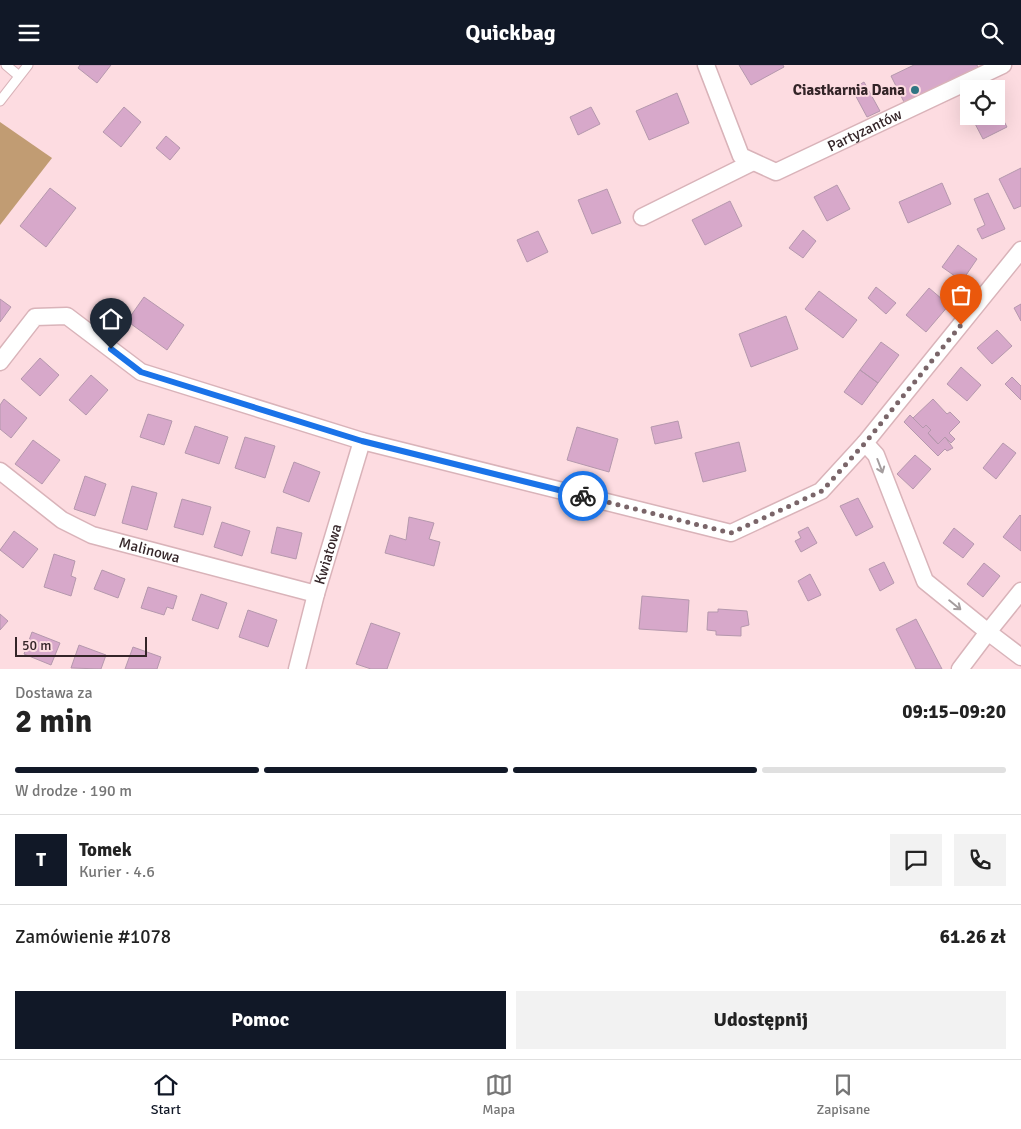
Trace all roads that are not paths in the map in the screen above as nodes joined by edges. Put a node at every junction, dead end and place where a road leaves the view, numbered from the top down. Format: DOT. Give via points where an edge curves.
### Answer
graph roads {
  1 [pos="6,65"];
  2 [pos="28,65"];
  3 [pos="706,65"];
  4 [pos="1003,65"];
  5 [pos="19,76"];
  6 [pos="0,101"];
  7 [pos="753,162"];
  8 [pos="642,217"];
  9 [pos="1021,250"];
  10 [pos="0,362"];
  11 [pos="362,441"];
  12 [pos="865,443"];
  13 [pos="0,471"];
  14 [pos="1021,591"];
  15 [pos="316,594"];
  16 [pos="988,632"];
  17 [pos="1021,657"];
  18 [pos="297,669"];
  19 [pos="960,669"];
  1 -- 5 [label="lane"];
  2 -- 5 [label="lane"];
  3 -- 7 [label="street, Partyzantów" via="740,156"];
  4 -- 7 [label="street, Partyzantów" via="776,172"];
  5 -- 6 [label="lane"];
  7 -- 8 [label="street"];
  9 -- 12 [label="street"];
  10 -- 11 [label="street" via="35,317 67,316 141,372"];
  11 -- 12 [label="street" via="731,533 822,491"];
  11 -- 15 [label="street, Kwiatowa"];
  12 -- 16 [label="street, one-way" via="876,455 925,581"];
  13 -- 15 [label="street, Malinowa" via="62,520 92,535"];
  14 -- 16 [label="street"];
  15 -- 18 [label="street, Kwiatowa"];
  16 -- 17 [label="street"];
  16 -- 19 [label="street"];
}
